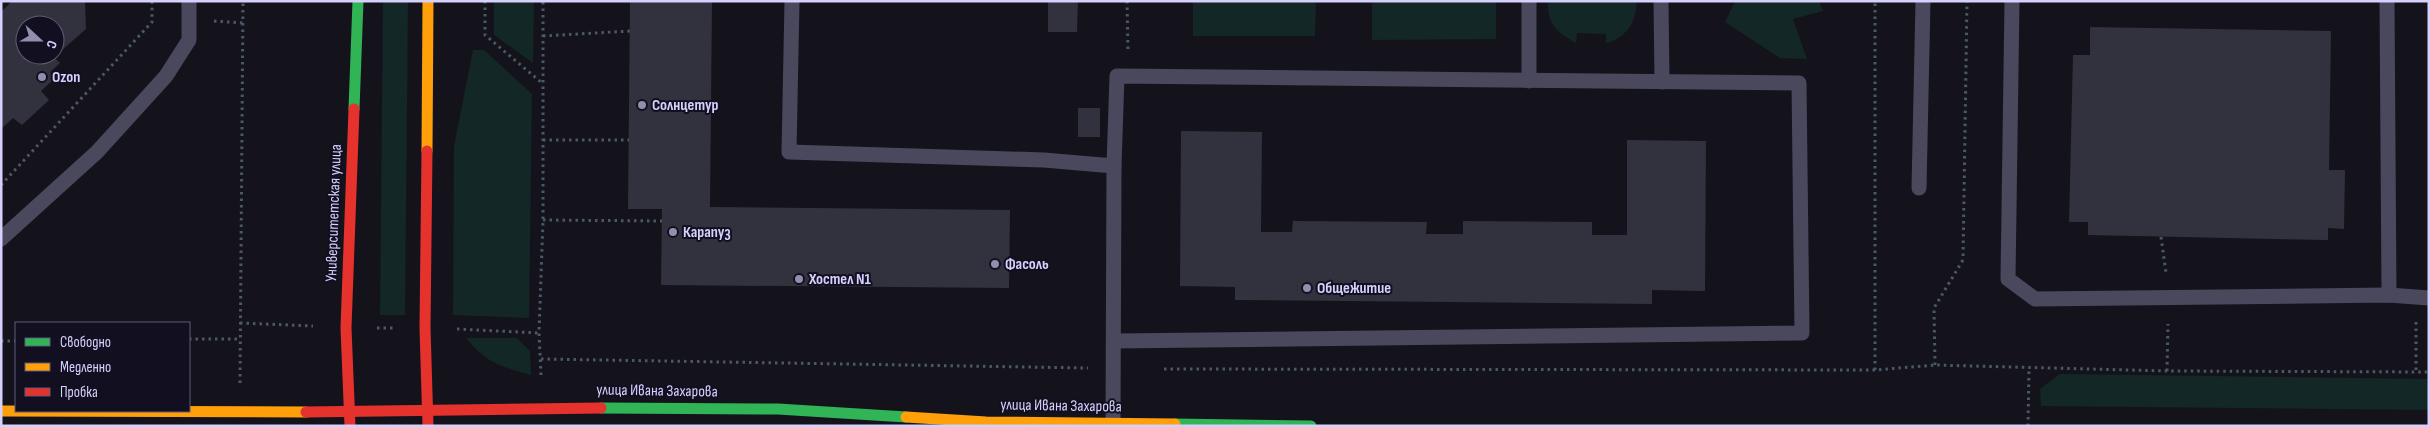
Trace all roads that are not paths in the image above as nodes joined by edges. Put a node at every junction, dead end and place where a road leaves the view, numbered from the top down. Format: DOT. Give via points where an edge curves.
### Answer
graph roads {
  1 [pos="189,1"];
  2 [pos="358,1"];
  3 [pos="428,1"];
  4 [pos="792,1"];
  5 [pos="1529,1"];
  6 [pos="1661,1"];
  7 [pos="1923,1"];
  8 [pos="2012,1"];
  9 [pos="2388,1"];
  10 [pos="1529,81"];
  11 [pos="1662,82"];
  12 [pos="1114,166"];
  13 [pos="1919,188"];
  14 [pos="1,239"];
  15 [pos="2390,295"];
  16 [pos="2422,297"];
  17 [pos="1114,341"];
  18 [pos="428,409"];
  19 [pos="349,411"];
  20 [pos="1,412"];
  21 [pos="1113,423"];
  22 [pos="350,426"];
  23 [pos="428,426"];
  24 [pos="1312,426"];
  1 -- 14 [label="lane" via="189,40 166,76 98,152"];
  2 -- 19 [label="main road, Университетская улица" via="346,328"];
  3 -- 18 [label="main road" via="425,328"];
  4 -- 12 [label="lane" via="789,152 1044,160"];
  5 -- 10 [label="lane"];
  6 -- 11 [label="lane"];
  7 -- 13 [label="lane"];
  8 -- 15 [label="lane" via="2008,279 2035,299"];
  9 -- 15 [label="lane"];
  10 -- 11 [label="lane"];
  10 -- 12 [label="lane" via="1117,76"];
  11 -- 17 [label="lane" via="1799,83 1802,333"];
  12 -- 17 [label="lane"];
  15 -- 16 [label="lane"];
  17 -- 21 [label="lane"];
  18 -- 19 [label="main road, улица Ивана Захарова"];
  18 -- 21 [label="main road, улица Ивана Захарова" via="541,406 778,409 986,422"];
  18 -- 23 [label="main road"];
  19 -- 20 [label="main road, улица Ивана Захарова"];
  19 -- 22 [label="main road, Университетская улица"];
  21 -- 24 [label="main road, улица Ивана Захарова"];
}
